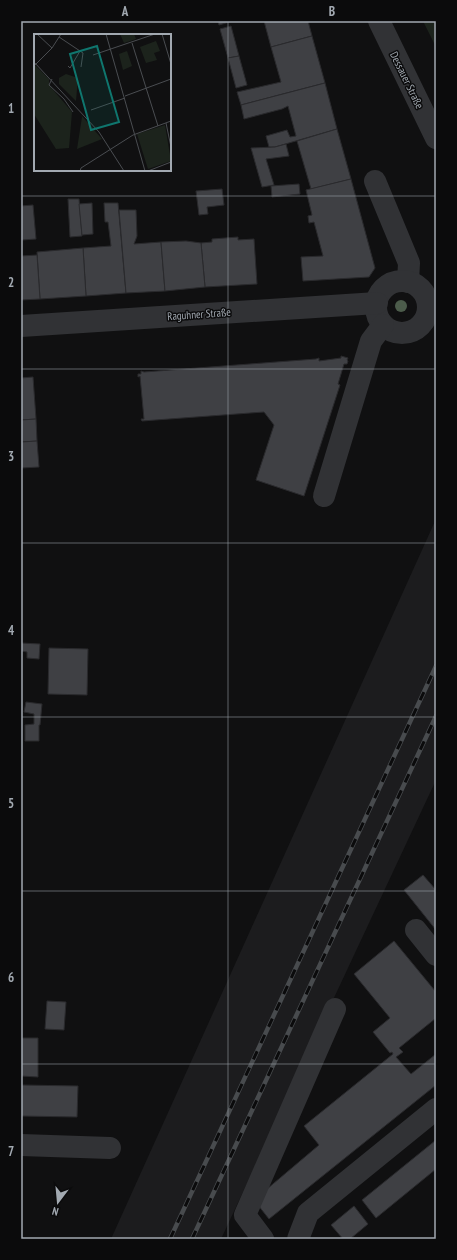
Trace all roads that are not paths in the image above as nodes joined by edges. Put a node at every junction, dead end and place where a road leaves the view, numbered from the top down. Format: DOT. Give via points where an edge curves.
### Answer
graph roads {
  1 [pos="380,21"];
  2 [pos="436,138"];
  3 [pos="375,181"];
  4 [pos="408,282"];
  5 [pos="377,303"];
  6 [pos="383,325"];
  7 [pos="21,326"];
  8 [pos="324,496"];
  9 [pos="416,930"];
  10 [pos="436,955"];
  11 [pos="335,1009"];
  12 [pos="436,1109"];
  13 [pos="21,1145"];
  14 [pos="110,1148"];
  15 [pos="263,1239"];
  16 [pos="298,1239"];
  1 -- 2 [label="street, Dessauer Straße"];
  3 -- 4 [label="street" via="409,263"];
  4 -- 5 [label="street" via="400,281 385,288"];
  4 -- 6 [label="street" via="417,286 427,299 427,316 422,324 407,333 390,330"];
  5 -- 6 [label="street" via="379,318"];
  5 -- 7 [label="street, Raguhner Straße"];
  6 -- 8 [label="street" via="371,341"];
  9 -- 10 [label="street"];
  11 -- 15 [label="street" via="245,1215"];
  12 -- 16 [label="street" via="308,1212"];
  13 -- 14 [label="street"];
}
